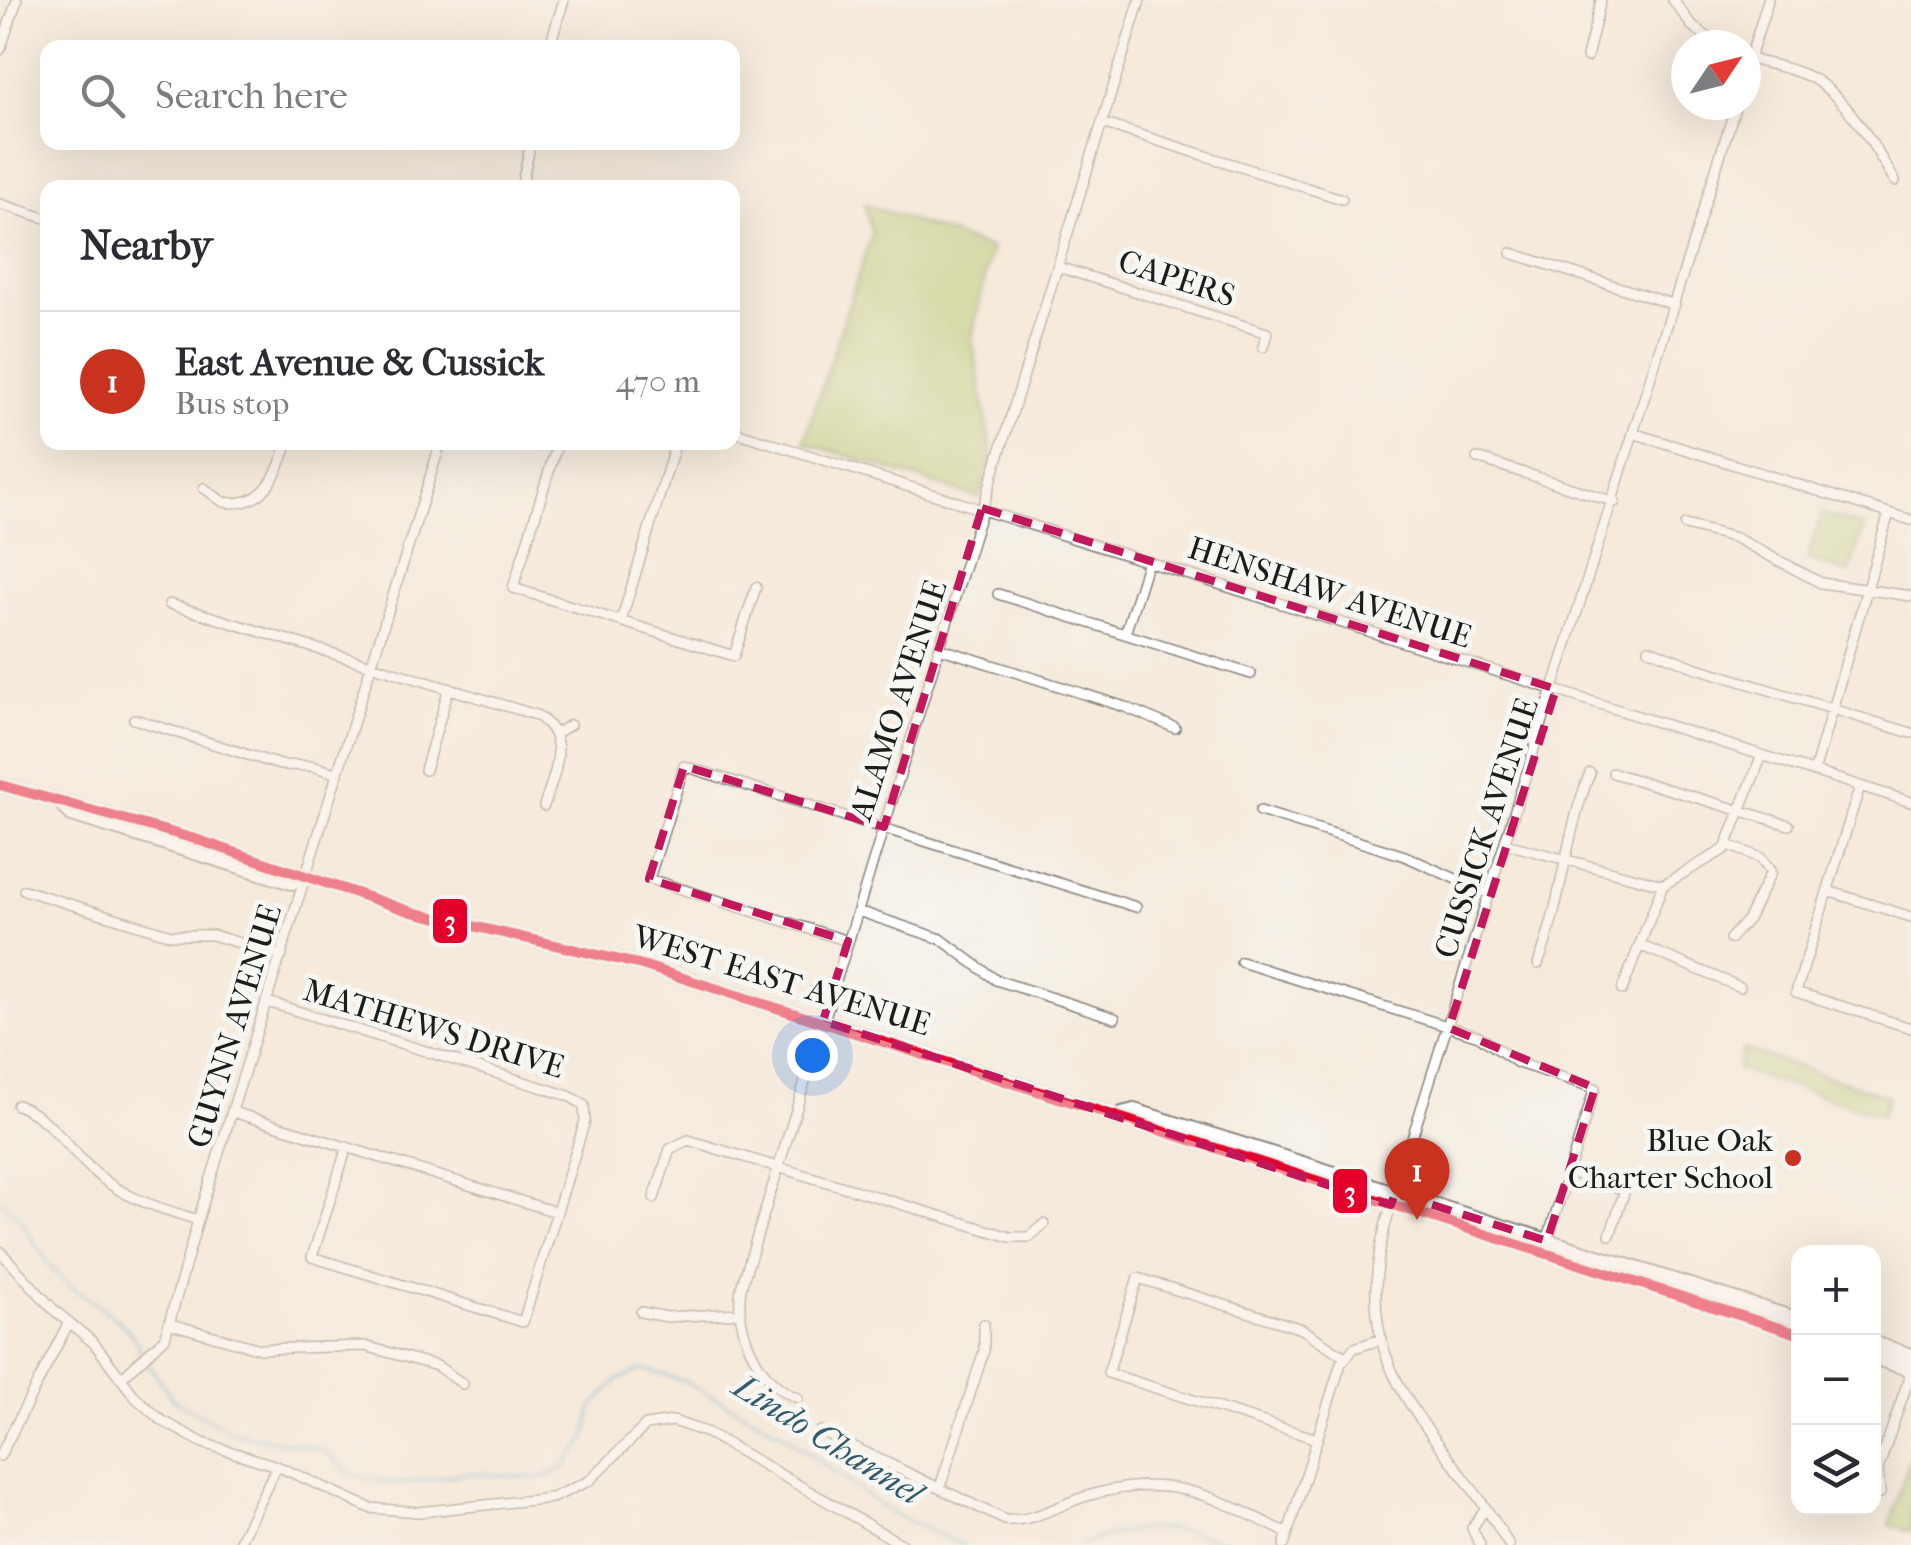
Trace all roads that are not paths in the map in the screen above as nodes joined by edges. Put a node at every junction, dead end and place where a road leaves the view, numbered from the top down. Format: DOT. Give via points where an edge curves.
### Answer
graph roads {
  1 [pos="16,0"];
  2 [pos="564,0"];
  3 [pos="1140,0"];
  4 [pos="1601,0"];
  5 [pos="1672,0"];
  6 [pos="1768,0"];
  7 [pos="1698,30"];
  8 [pos="1759,30"];
  9 [pos="551,40"];
  10 [pos="0,50"];
  11 [pos="1587,57"];
  12 [pos="1761,62"];
  13 [pos="1732,120"];
  14 [pos="1102,123"];
  15 [pos="529,150"];
  16 [pos="523,180"];
  17 [pos="1894,181"];
  18 [pos="1342,199"];
  19 [pos="0,204"];
  20 [pos="40,216"];
  21 [pos="1511,253"];
  22 [pos="1058,267"];
  23 [pos="1676,305"];
  24 [pos="1263,347"];
  25 [pos="740,433"];
  26 [pos="1636,434"];
  27 [pos="285,450"];
  28 [pos="439,450"];
  29 [pos="556,450"];
  30 [pos="674,450"];
  31 [pos="1477,458"];
  32 [pos="204,488"];
  33 [pos="1614,502"];
  34 [pos="982,508"];
  35 [pos="1888,514"];
  36 [pos="1911,520"];
  37 [pos="1685,525"];
  38 [pos="1148,561"];
  39 [pos="756,587"];
  40 [pos="1866,591"];
  41 [pos="998,594"];
  42 [pos="1911,596"];
  43 [pos="169,604"];
  44 [pos="621,621"];
  45 [pos="1125,634"];
  46 [pos="942,649"];
  47 [pos="1649,649"];
  48 [pos="372,664"];
  49 [pos="1251,674"];
  50 [pos="449,688"];
  51 [pos="1556,689"];
  52 [pos="1835,708"];
  53 [pos="134,719"];
  54 [pos="570,725"];
  55 [pos="1175,728"];
  56 [pos="1911,733"];
  57 [pos="555,734"];
  58 [pos="1762,755"];
  59 [pos="425,770"];
  60 [pos="1814,772"];
  61 [pos="1590,773"];
  62 [pos="1613,773"];
  63 [pos="338,774"];
  64 [pos="0,786"];
  65 [pos="1860,786"];
  66 [pos="1911,802"];
  67 [pos="544,806"];
  68 [pos="1260,811"];
  69 [pos="1740,811"];
  70 [pos="1789,825"];
  71 [pos="884,827"];
  72 [pos="1506,844"];
  73 [pos="1728,845"];
  74 [pos="1568,857"];
  75 [pos="306,880"];
  76 [pos="1662,884"];
  77 [pos="24,890"];
  78 [pos="1828,891"];
  79 [pos="1489,894"];
  80 [pos="1136,907"];
  81 [pos="858,911"];
  82 [pos="1911,917"];
  83 [pos="1730,939"];
  84 [pos="848,941"];
  85 [pos="1639,945"];
  86 [pos="282,956"];
  87 [pos="1241,962"];
  88 [pos="1538,964"];
  89 [pos="1740,986"];
  90 [pos="1622,990"];
  91 [pos="268,1002"];
  92 [pos="1115,1018"];
  93 [pos="824,1021"];
  94 [pos="1449,1028"];
  95 [pos="1911,1028"];
  96 [pos="17,1106"];
  97 [pos="233,1112"];
  98 [pos="347,1147"];
  99 [pos="780,1166"];
  100 [pos="1568,1172"];
  101 [pos="654,1198"];
  102 [pos="1393,1199"];
  103 [pos="556,1212"];
  104 [pos="198,1220"];
  105 [pos="1044,1224"];
  106 [pos="1610,1235"];
  107 [pos="1547,1241"];
  108 [pos="0,1250"];
  109 [pos="641,1312"];
  110 [pos="739,1313"];
  111 [pos="1791,1318"];
  112 [pos="69,1322"];
  113 [pos="170,1324"];
  114 [pos="984,1324"];
  115 [pos="1791,1332"];
  116 [pos="1382,1340"];
  117 [pos="1881,1346"];
  118 [pos="1345,1356"];
  119 [pos="1911,1356"];
  120 [pos="1881,1360"];
  121 [pos="1911,1371"];
  122 [pos="121,1378"];
  123 [pos="464,1384"];
  124 [pos="798,1398"];
  125 [pos="820,1431"];
  126 [pos="1317,1439"];
  127 [pos="0,1456"];
  128 [pos="1881,1460"];
  129 [pos="276,1466"];
  130 [pos="940,1488"];
  131 [pos="1485,1509"];
  132 [pos="1287,1533"];
  133 [pos="238,1545"];
  134 [pos="903,1545"];
  135 [pos="1284,1545"];
  136 [pos="1480,1545"];
  137 [pos="1509,1545"];
  1 -- 10 [label="street"];
  2 -- 9 [label="street"];
  3 -- 14 [label="street, ALAMO AVENUE"];
  4 -- 11 [label="street"];
  5 -- 7 [label="street"];
  6 -- 8 [label="street"];
  12 -- 17 [label="street" via="1824,86 1862,129"];
  13 -- 23 [label="street, CUSSICK AVENUE"];
  14 -- 18 [label="street"];
  14 -- 22 [label="street, ALAMO AVENUE"];
  15 -- 16 [label="street"];
  19 -- 20 [label="street"];
  21 -- 23 [label="street"];
  22 -- 24 [label="street, CAPERS" via="1266,333"];
  22 -- 34 [label="street, ALAMO AVENUE"];
  23 -- 26 [label="street, CUSSICK AVENUE"];
  25 -- 34 [label="street, HENSHAW AVENUE"];
  26 -- 33 [label="street, CUSSICK AVENUE"];
  26 -- 35 [label="street"];
  27 -- 32 [label="street" via="276,476 254,498 223,502"];
  28 -- 48 [label="street, GUYNN AVENUE"];
  29 -- 44 [label="street" via="513,588"];
  30 -- 44 [label="street"];
  31 -- 33 [label="street"];
  33 -- 51 [label="street, CUSSICK AVENUE"];
  34 -- 38 [label="street, HENSHAW AVENUE"];
  34 -- 46 [label="street, ALAMO AVENUE"];
  35 -- 36 [label="street"];
  35 -- 40 [label="street"];
  37 -- 40 [label="street" via="1736,538 1821,583"];
  38 -- 45 [label="street"];
  38 -- 51 [label="street, HENSHAW AVENUE"];
  39 -- 44 [label="street" via="734,656"];
  40 -- 42 [label="street"];
  40 -- 52 [label="street"];
  41 -- 45 [label="street"];
  43 -- 48 [label="street"];
  45 -- 49 [label="street"];
  46 -- 55 [label="street"];
  46 -- 71 [label="street, ALAMO AVENUE"];
  47 -- 52 [label="street"];
  48 -- 50 [label="street"];
  48 -- 63 [label="street, GUYNN AVENUE"];
  50 -- 57 [label="street" via="536,715"];
  50 -- 59 [label="street"];
  51 -- 58 [label="street, HENSHAW AVENUE"];
  51 -- 72 [label="street, CUSSICK AVENUE"];
  52 -- 56 [label="street"];
  52 -- 60 [label="street"];
  53 -- 63 [label="street" via="280,764"];
  54 -- 57 [label="street"];
  57 -- 67 [label="street" via="559,756"];
  58 -- 60 [label="street, HENSHAW AVENUE"];
  58 -- 69 [label="street"];
  60 -- 65 [label="street, HENSHAW AVENUE"];
  61 -- 74 [label="street"];
  62 -- 69 [label="street"];
  63 -- 75 [label="street, GUYNN AVENUE"];
  64 -- 75 [label="main road, WEST EAST AVENUE" via="292,882"];
  65 -- 66 [label="street, HENSHAW AVENUE"];
  65 -- 78 [label="street"];
  68 -- 79 [label="street" via="1412,859"];
  69 -- 70 [label="street"];
  69 -- 73 [label="street"];
  71 -- 80 [label="street"];
  71 -- 81 [label="street, ALAMO AVENUE"];
  71 -- 84 [label="street" via="684,766 649,879"];
  72 -- 74 [label="street"];
  72 -- 79 [label="street, CUSSICK AVENUE"];
  73 -- 76 [label="street"];
  73 -- 83 [label="street" via="1756,855 1771,872 1748,920"];
  74 -- 76 [label="street"];
  74 -- 88 [label="street"];
  75 -- 86 [label="street, GUYNN AVENUE"];
  75 -- 93 [label="main road, WEST EAST AVENUE" via="437,918 618,958"];
  76 -- 85 [label="street"];
  77 -- 86 [label="street" via="171,935 214,935"];
  78 -- 82 [label="street"];
  78 -- 95 [label="street" via="1796,992"];
  79 -- 94 [label="street, CUSSICK AVENUE"];
  81 -- 84 [label="street, ALAMO AVENUE"];
  81 -- 92 [label="street" via="941,939 996,980"];
  84 -- 93 [label="street, ALAMO AVENUE"];
  85 -- 89 [label="street"];
  85 -- 90 [label="street"];
  86 -- 91 [label="street, GUYNN AVENUE"];
  87 -- 94 [label="street"];
  91 -- 97 [label="street, GUYNN AVENUE"];
  91 -- 103 [label="street, MATHEWS DRIVE" via="584,1105"];
  93 -- 99 [label="street, ALAMO AVENUE"];
  93 -- 102 [label="main road, WEST EAST AVENUE" via="1122,1114 1132,1124"];
  94 -- 100 [label="street" via="1486,1038 1527,1066 1595,1088"];
  94 -- 102 [label="street, CUSSICK AVENUE"];
  96 -- 104 [label="street" via="48,1124 114,1187"];
  97 -- 98 [label="street"];
  97 -- 104 [label="street, GUYNN AVENUE"];
  98 -- 103 [label="street"];
  98 -- 103 [label="street" via="312,1257 523,1322"];
  99 -- 101 [label="street" via="684,1140 668,1154"];
  99 -- 105 [label="street" via="1010,1237 1033,1235"];
  99 -- 110 [label="street, ALAMO AVENUE"];
  100 -- 106 [label="street" via="1625,1190"];
  100 -- 107 [label="street"];
  102 -- 107 [label="main road, WEST EAST AVENUE"];
  102 -- 115 [label="main road, WEST EAST AVENUE"];
  102 -- 116 [label="street, CUSSICK AVENUE" via="1377,1274"];
  104 -- 113 [label="street, GUYNN AVENUE"];
  107 -- 111 [label="main road, WEST EAST AVENUE"];
  108 -- 112 [label="street"];
  109 -- 110 [label="street"];
  110 -- 124 [label="street" via="760,1362 782,1390"];
  112 -- 122 [label="street"];
  112 -- 127 [label="street"];
  113 -- 122 [label="street, GUYNN AVENUE" via="156,1349"];
  113 -- 123 [label="street" via="260,1349 365,1346 437,1366"];
  114 -- 130 [label="street" via="984,1350"];
  116 -- 118 [label="street"];
  116 -- 131 [label="street, CUSSICK AVENUE" via="1411,1411"];
  117 -- 119 [label="main road"];
  118 -- 126 [label="street"];
  118 -- 126 [label="street" via="1311,1333 1138,1278 1108,1373"];
  120 -- 121 [label="main road"];
  121 -- 128 [label="street"];
  122 -- 129 [label="street" via="175,1430"];
  125 -- 130 [label="street"];
  126 -- 132 [label="street"];
  129 -- 133 [label="street"];
  129 -- 134 [label="street" via="379,1510 500,1505 576,1490 637,1431 673,1421 708,1433"];
  130 -- 132 [label="street" via="1011,1520 1096,1494 1182,1487"];
  131 -- 136 [label="street" via="1472,1528"];
  131 -- 137 [label="street, CUSSICK AVENUE"];
  132 -- 135 [label="street"];
}
